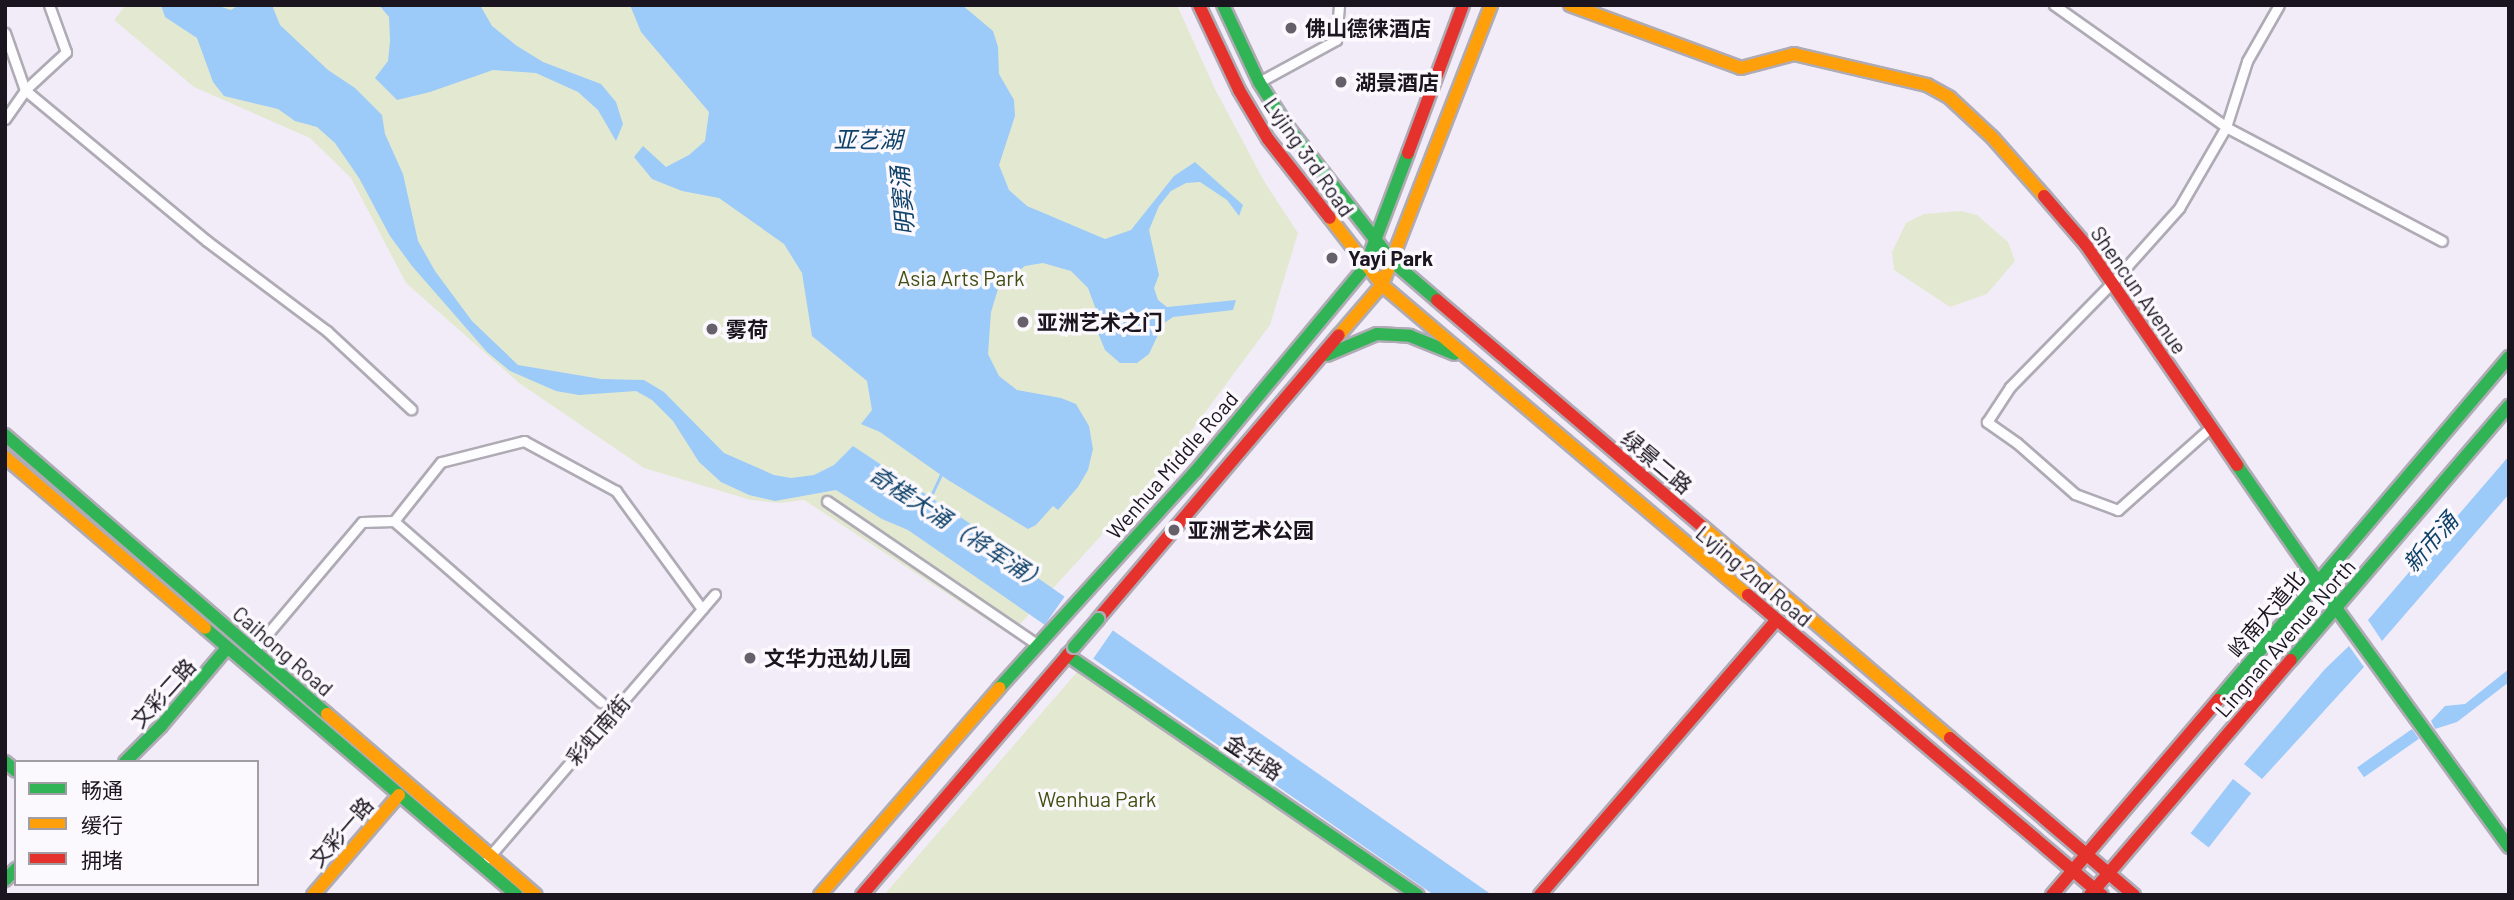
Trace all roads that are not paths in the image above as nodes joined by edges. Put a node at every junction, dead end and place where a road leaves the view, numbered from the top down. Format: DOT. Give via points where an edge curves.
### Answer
graph roads {
  1 [pos="49,5"];
  2 [pos="1199,5"];
  3 [pos="1223,5"];
  4 [pos="1339,5"];
  5 [pos="1463,5"];
  6 [pos="1491,5"];
  7 [pos="1570,5"];
  8 [pos="2054,5"];
  9 [pos="2279,5"];
  10 [pos="5,33"];
  11 [pos="1259,82"];
  12 [pos="25,90"];
  13 [pos="5,118"];
  14 [pos="2226,127"];
  15 [pos="2442,241"];
  16 [pos="1376,243"];
  17 [pos="1393,262"];
  18 [pos="1364,267"];
  19 [pos="2112,283"];
  20 [pos="1382,285"];
  21 [pos="2509,357"];
  22 [pos="1318,361"];
  23 [pos="1482,370"];
  24 [pos="2509,406"];
  25 [pos="411,409"];
  26 [pos="2211,427"];
  27 [pos="5,435"];
  28 [pos="5,457"];
  29 [pos="827,501"];
  30 [pos="394,522"];
  31 [pos="2319,582"];
  32 [pos="715,594"];
  33 [pos="2336,608"];
  34 [pos="702,609"];
  35 [pos="1776,621"];
  36 [pos="1037,643"];
  37 [pos="228,648"];
  38 [pos="253,651"];
  39 [pos="1071,651"];
  40 [pos="601,702"];
  41 [pos="127,760"];
  42 [pos="399,795"];
  43 [pos="2509,847"];
  44 [pos="2087,854"];
  45 [pos="486,861"];
  46 [pos="2073,871"];
  47 [pos="2108,873"];
  48 [pos="2095,893"];
  49 [pos="313,895"];
  50 [pos="516,895"];
  51 [pos="536,895"];
  52 [pos="820,895"];
  53 [pos="862,895"];
  54 [pos="1418,895"];
  55 [pos="1539,895"];
  56 [pos="2052,895"];
  57 [pos="2134,895"];
  1 -- 12 [label="street" via="66,52"];
  2 -- 18 [label="main road, Lvjing 3rd Road" via="1268,139"];
  3 -- 11 [label="main road, Lvjing 3rd Road"];
  4 -- 11 [label="street" via="1336,40"];
  5 -- 16 [label="main road, Wenhua Middle Road"];
  6 -- 17 [label="main road, Wenhua Middle Road"];
  7 -- 19 [label="main road, Shencun Avenue" via="1741,68 1794,54 1927,85 1950,98 1992,137"];
  8 -- 14 [label="street"];
  9 -- 14 [label="street" via="2247,61"];
  10 -- 12 [label="street"];
  11 -- 16 [label="main road, Lvjing 3rd Road"];
  12 -- 13 [label="street"];
  12 -- 25 [label="street" via="207,241 327,331"];
  14 -- 15 [label="street"];
  14 -- 19 [label="street" via="2179,208"];
  16 -- 17 [label="main road, Lvjing 3rd Road"];
  16 -- 18 [label="main road, Wenhua Middle Road"];
  17 -- 20 [label="main road, Wenhua Middle Road"];
  17 -- 44 [label="main road, 绿景二路"];
  18 -- 20 [label="main road, Lvjing 3rd Road"];
  18 -- 36 [label="main road, Wenhua Middle Road" via="1195,472"];
  19 -- 26 [label="main road, Shencun Avenue"];
  19 -- 26 [label="street" via="2010,387 1987,422 2075,494 2118,510"];
  20 -- 22 [label="main road, Wenhua Middle Road"];
  20 -- 23 [label="main road, Lvjing 2nd Road"];
  21 -- 31 [label="main road, 岭南大道北"];
  22 -- 23 [label="main road" via="1377,334 1410,336 1444,348"];
  22 -- 39 [label="main road, Wenhua Middle Road, bridge"];
  23 -- 35 [label="main road, Lvjing 2nd Road"];
  24 -- 33 [label="main road, Lingnan Avenue North"];
  26 -- 31 [label="main road, Shencun Avenue"];
  27 -- 38 [label="main road, Caihong Road"];
  28 -- 37 [label="main road, Caihong Road"];
  29 -- 36 [label="street"];
  30 -- 34 [label="street" via="441,462 524,441 616,491"];
  30 -- 38 [label="street" via="362,522"];
  30 -- 40 [label="street"];
  31 -- 33 [label="main road, Shencun Avenue"];
  31 -- 44 [label="main road, 岭南大道北"];
  32 -- 34 [label="street, 彩虹南街"];
  33 -- 43 [label="main road, Shencun Avenue"];
  33 -- 47 [label="main road, Lingnan Avenue North"];
  34 -- 45 [label="street, 彩虹南街"];
  35 -- 46 [label="main road, Lvjing 2nd Road"];
  35 -- 55 [label="main road"];
  36 -- 52 [label="main road, Wenhua Middle Road"];
  37 -- 41 [label="main road, 文彩二路"];
  37 -- 42 [label="main road, Caihong Road"];
  38 -- 45 [label="main road, Caihong Road"];
  39 -- 53 [label="main road, Wenhua Middle Road"];
  39 -- 54 [label="main road, 金华路"];
  42 -- 45 [label="main road, Caihong Road"];
  42 -- 49 [label="main road, 文彩一路"];
  44 -- 46 [label="main road, 岭南大道北"];
  44 -- 47 [label="main road, 绿景二路"];
  45 -- 50 [label="main road, Caihong Road"];
  45 -- 51 [label="main road, Caihong Road"];
  46 -- 48 [label="main road, Lvjing 2nd Road"];
  46 -- 56 [label="main road, 岭南大道北"];
  47 -- 48 [label="main road, Lingnan Avenue North"];
  47 -- 57 [label="main road"];
}
